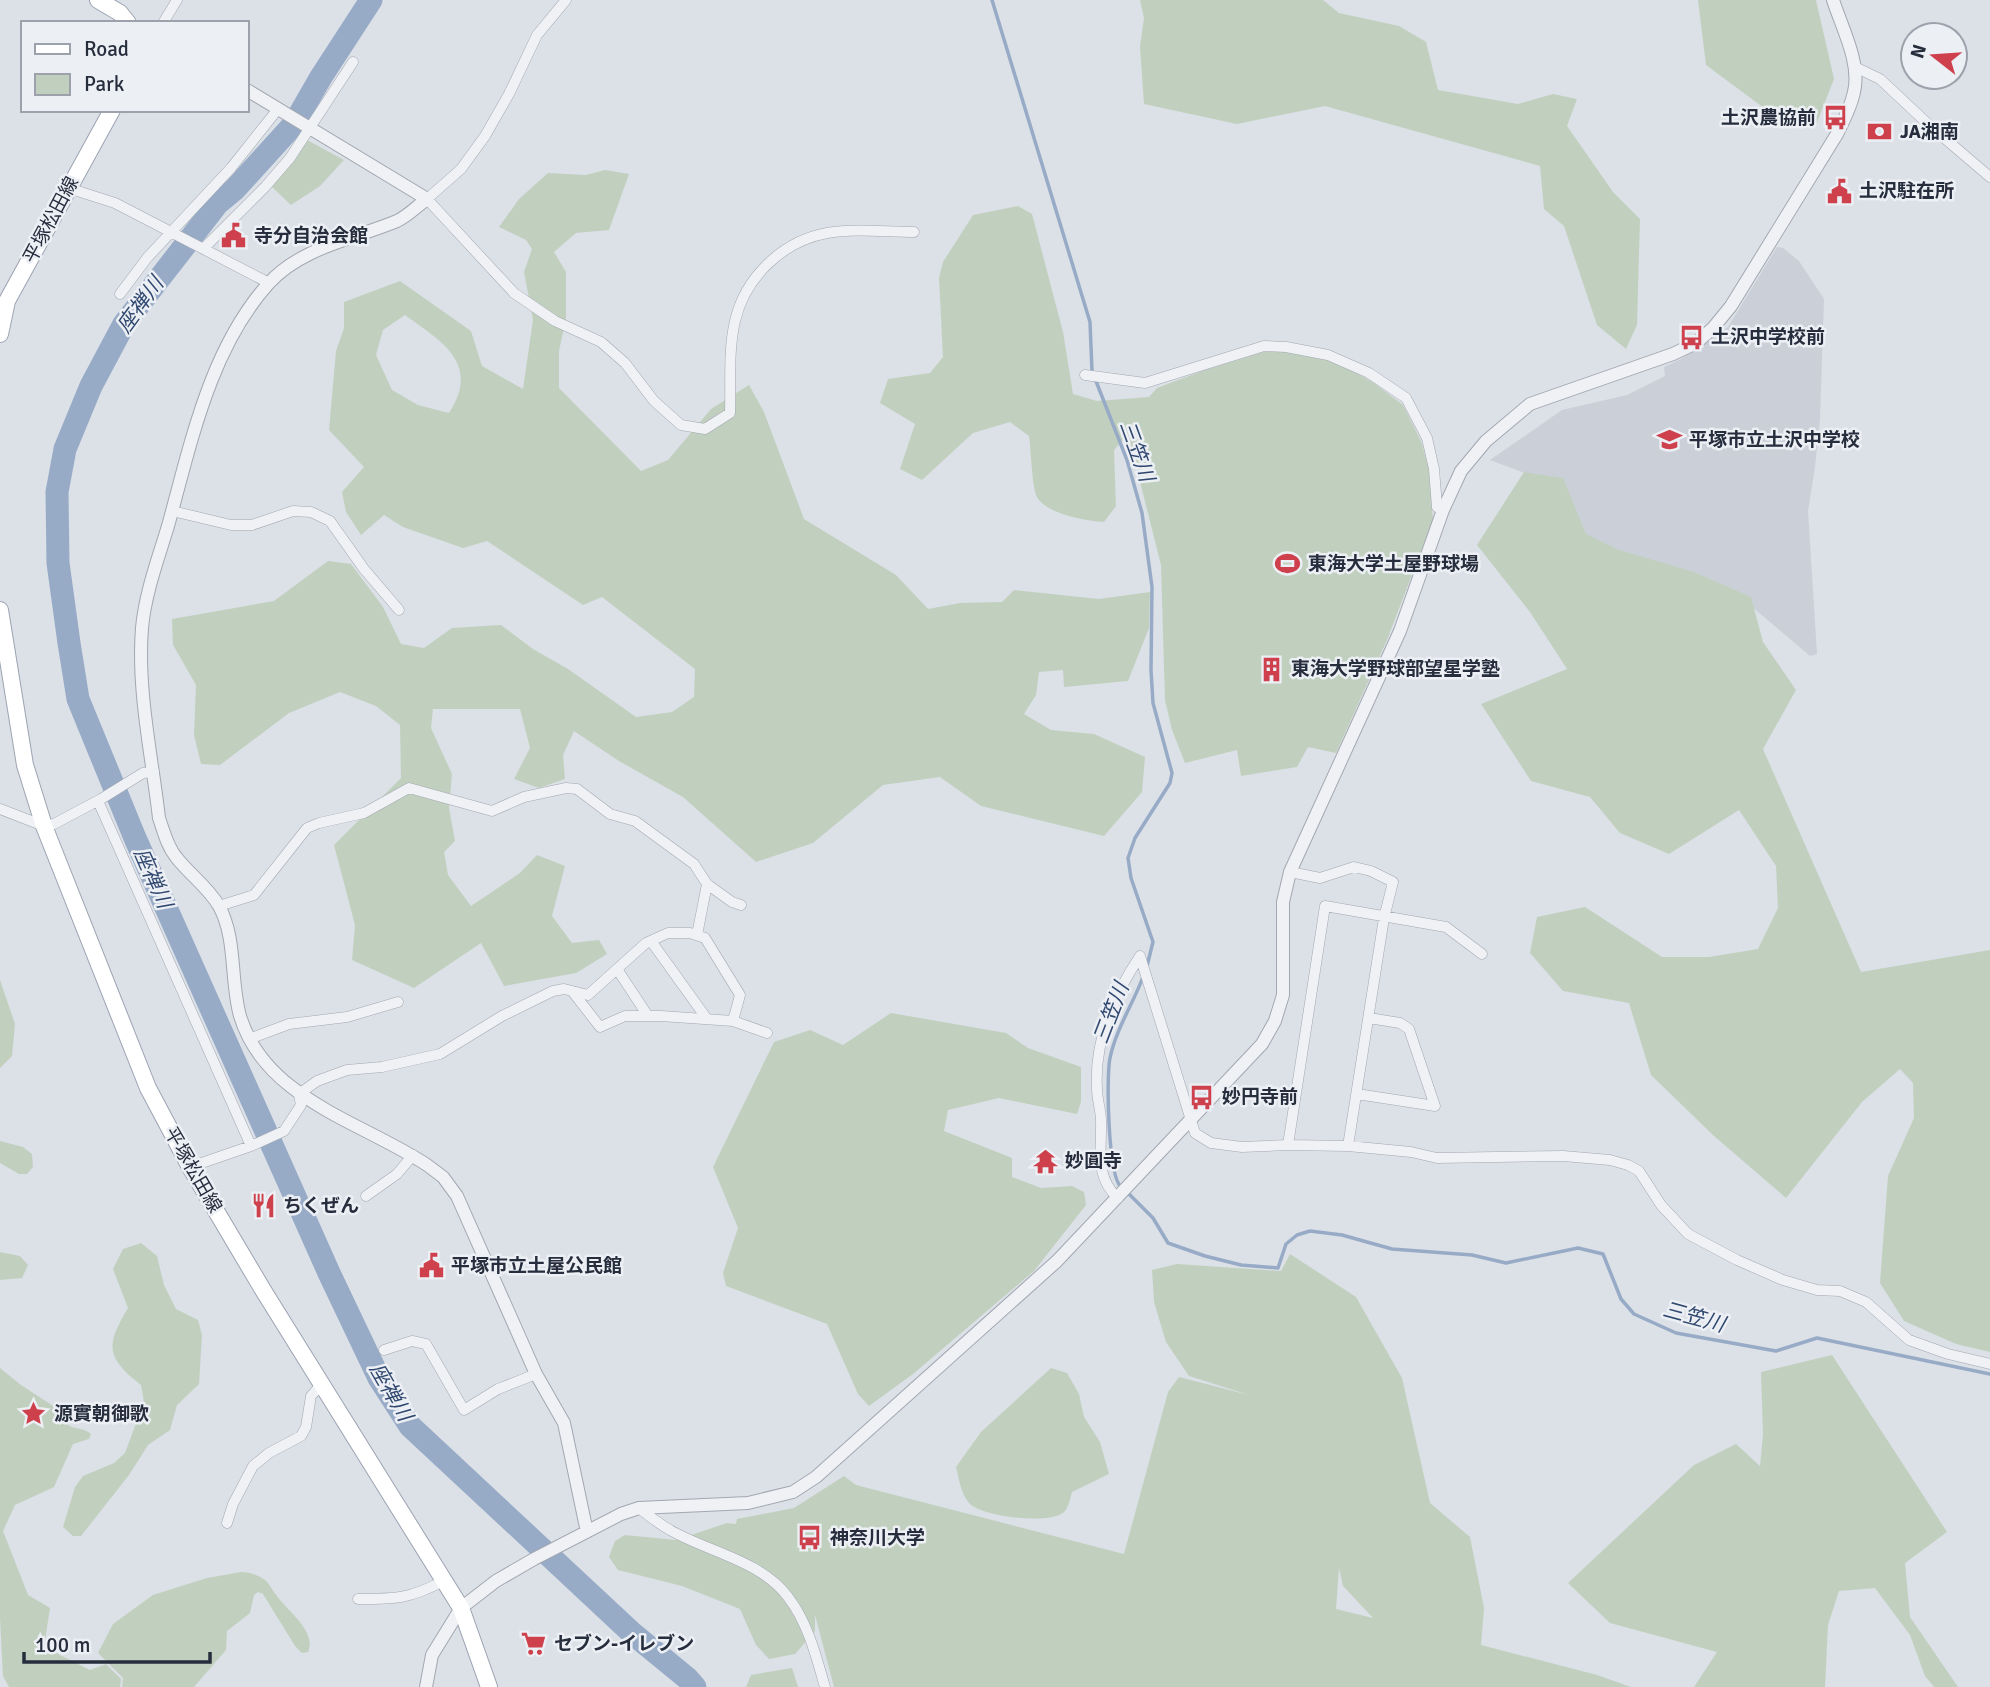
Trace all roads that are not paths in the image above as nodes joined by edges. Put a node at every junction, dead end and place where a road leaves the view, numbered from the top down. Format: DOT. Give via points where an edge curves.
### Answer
graph roads {
  1 [pos="98,0"];
  2 [pos="177,0"];
  3 [pos="565,0"];
  4 [pos="1833,0"];
  5 [pos="126,21"];
  6 [pos="164,21"];
  7 [pos="352,62"];
  8 [pos="1855,67"];
  9 [pos="248,91"];
  10 [pos="278,109"];
  11 [pos="111,112"];
  12 [pos="308,127"];
  13 [pos="1990,164"];
  14 [pos="1978,166"];
  15 [pos="1990,177"];
  16 [pos="68,188"];
  17 [pos="427,199"];
  18 [pos="171,232"];
  19 [pos="914,232"];
  20 [pos="203,249"];
  21 [pos="269,283"];
  22 [pos="120,294"];
  23 [pos="0,324"];
  24 [pos="1085,375"];
  25 [pos="1443,510"];
  26 [pos="172,511"];
  27 [pos="0,610"];
  28 [pos="399,610"];
  29 [pos="154,772"];
  30 [pos="100,800"];
  31 [pos="0,809"];
  32 [pos="44,826"];
  33 [pos="1290,872"];
  34 [pos="707,884"];
  35 [pos="741,905"];
  36 [pos="219,906"];
  37 [pos="1384,918"];
  38 [pos="697,935"];
  39 [pos="651,941"];
  40 [pos="1482,954"];
  41 [pos="617,969"];
  42 [pos="572,991"];
  43 [pos="398,1002"];
  44 [pos="648,1016"];
  45 [pos="1369,1018"];
  46 [pos="707,1019"];
  47 [pos="733,1021"];
  48 [pos="766,1033"];
  49 [pos="249,1039"];
  50 [pos="299,1094"];
  51 [pos="1357,1094"];
  52 [pos="1191,1119"];
  53 [pos="1288,1144"];
  54 [pos="253,1145"];
  55 [pos="1348,1146"];
  56 [pos="413,1155"];
  57 [pos="190,1167"];
  58 [pos="366,1196"];
  59 [pos="1118,1198"];
  60 [pos="384,1350"];
  61 [pos="1990,1364"];
  62 [pos="536,1374"];
  63 [pos="321,1385"];
  64 [pos="639,1508"];
  65 [pos="227,1523"];
  66 [pos="587,1532"];
  67 [pos="443,1581"];
  68 [pos="358,1599"];
  69 [pos="461,1608"];
  70 [pos="426,1687"];
  71 [pos="489,1687"];
  72 [pos="825,1687"];
  1 -- 5 [label="main road"];
  2 -- 6 [label="street"];
  3 -- 17 [label="street" via="537,35 485,136 461,169"];
  4 -- 8 [label="street"];
  7 -- 12 [label="street"];
  8 -- 14 [label="street" via="1880,79"];
  8 -- 25 [label="street" via="1855,90 1837,134 1713,328 1696,343 1672,354 1530,404 1486,441 1461,471"];
  9 -- 10 [label="street"];
  10 -- 12 [label="street"];
  10 -- 18 [label="street"];
  11 -- 16 [label="main road, 平塚松田線"];
  12 -- 17 [label="street"];
  12 -- 20 [label="street" via="290,158"];
  13 -- 14 [label="street"];
  14 -- 15 [label="street"];
  16 -- 18 [label="street" via="114,203"];
  16 -- 23 [label="main road, 平塚松田線" via="7,301"];
  17 -- 19 [label="street" via="514,293 555,321 601,342 681,425 705,429 730,413 736,319 756,278 772,258 800,240 829,233"];
  17 -- 21 [label="street" via="400,219 298,260"];
  18 -- 20 [label="street"];
  18 -- 22 [label="street"];
  20 -- 21 [label="street"];
  21 -- 26 [label="street" via="219,365"];
  24 -- 25 [label="street" via="1145,383 1264,346 1328,355 1369,373 1406,398 1427,438 1437,507"];
  25 -- 33 [label="street" via="1400,631"];
  26 -- 28 [label="street" via="231,525 252,525 293,511 311,512 330,521"];
  26 -- 29 [label="street" via="142,628 142,678"];
  27 -- 32 [label="main road, 平塚松田線" via="25,765"];
  29 -- 30 [label="street"];
  29 -- 36 [label="street" via="167,844"];
  30 -- 32 [label="street"];
  30 -- 54 [label="street"];
  31 -- 32 [label="street"];
  32 -- 57 [label="main road, 平塚松田線" via="148,1088"];
  33 -- 37 [label="street" via="1320,878 1354,867 1371,871 1393,882"];
  33 -- 52 [label="street" via="1283,902 1283,995 1275,1021 1262,1044"];
  34 -- 35 [label="street"];
  34 -- 36 [label="street" via="694,864 635,821 610,814 577,789 524,797 492,811 409,788 364,813 307,828 254,895"];
  34 -- 38 [label="street"];
  36 -- 49 [label="street" via="228,932 239,1014"];
  37 -- 40 [label="street" via="1446,927"];
  37 -- 45 [label="street"];
  37 -- 53 [label="street" via="1325,906"];
  38 -- 39 [label="street" via="668,933"];
  38 -- 47 [label="street" via="705,938 740,995"];
  39 -- 41 [label="street"];
  39 -- 46 [label="street"];
  41 -- 42 [label="street" via="588,995"];
  41 -- 44 [label="street"];
  42 -- 44 [label="street" via="600,1027 625,1016"];
  42 -- 50 [label="street" via="553,991 440,1054 347,1070 317,1081"];
  43 -- 49 [label="street" via="346,1017 289,1024"];
  44 -- 46 [label="street"];
  45 -- 51 [label="street"];
  45 -- 51 [label="street" via="1409,1029 1435,1106"];
  46 -- 47 [label="street"];
  47 -- 48 [label="street"];
  49 -- 50 [label="street" via="272,1070"];
  50 -- 54 [label="street" via="301,1105 287,1128"];
  50 -- 56 [label="street"];
  51 -- 55 [label="street"];
  52 -- 53 [label="street" via="1195,1133 1211,1143 1242,1147"];
  52 -- 59 [label="street"];
  52 -- 59 [label="street" via="1140,957 1107,1020 1097,1058 1102,1176"];
  53 -- 55 [label="street"];
  54 -- 57 [label="street"];
  55 -- 61 [label="street" via="1437,1158 1563,1156 1628,1165 1639,1171 1661,1205 1688,1234 1783,1280 1840,1291 1866,1302 1909,1340"];
  56 -- 58 [label="street" via="397,1174"];
  56 -- 62 [label="street" via="443,1177 457,1196"];
  57 -- 63 [label="main road, 平塚松田線"];
  59 -- 64 [label="street" via="1057,1261 919,1386 793,1492 748,1503"];
  60 -- 62 [label="street" via="412,1341 426,1343 464,1410 498,1389"];
  62 -- 66 [label="street" via="564,1423"];
  63 -- 65 [label="street" via="311,1396 301,1436 253,1466"];
  63 -- 67 [label="main road, 平塚松田線"];
  64 -- 66 [label="street"];
  64 -- 72 [label="street" via="671,1531 770,1578 800,1618"];
  66 -- 69 [label="street" via="496,1581"];
  67 -- 68 [label="street" via="419,1594"];
  67 -- 69 [label="main road, 平塚松田線"];
  69 -- 70 [label="street" via="432,1655"];
  69 -- 71 [label="main road, 平塚松田線"];
}
